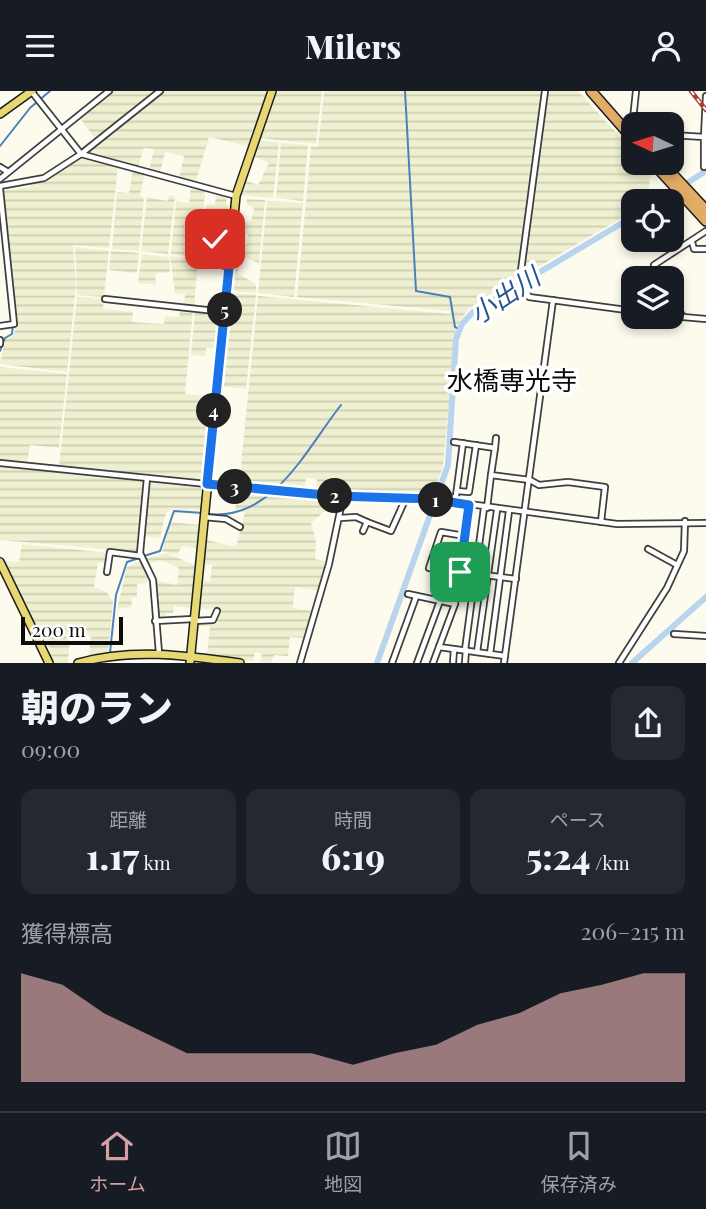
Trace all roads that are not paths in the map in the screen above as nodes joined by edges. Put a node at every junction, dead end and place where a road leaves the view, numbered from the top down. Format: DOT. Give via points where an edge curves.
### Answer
graph roads {
  1 [pos="32,91"];
  2 [pos="109,91"];
  3 [pos="160,91"];
  4 [pos="272,91"];
  5 [pos="545,91"];
  6 [pos="591,91"];
  7 [pos="598,91"];
  8 [pos="636,91"];
  9 [pos="706,96"];
  10 [pos="635,112"];
  11 [pos="621,113"];
  12 [pos="0,114"];
  13 [pos="621,125"];
  14 [pos="62,129"];
  15 [pos="684,136"];
  16 [pos="704,137"];
  17 [pos="81,154"];
  18 [pos="0,167"];
  19 [pos="704,167"];
  20 [pos="8,172"];
  21 [pos="666,175"];
  22 [pos="669,175"];
  23 [pos="0,179"];
  24 [pos="673,181"];
  25 [pos="0,188"];
  26 [pos="681,189"];
  27 [pos="684,192"];
  28 [pos="684,192"];
  29 [pos="236,196"];
  30 [pos="705,207"];
  31 [pos="706,221"];
  32 [pos="706,231"];
  33 [pos="215,239"];
  34 [pos="692,242"];
  35 [pos="706,249"];
  36 [pos="655,266"];
  37 [pos="229,267"];
  38 [pos="105,299"];
  39 [pos="553,300"];
  40 [pos="621,309"];
  41 [pos="225,312"];
  42 [pos="684,317"];
  43 [pos="706,319"];
  44 [pos="0,326"];
  45 [pos="496,438"];
  46 [pos="454,442"];
  47 [pos="463,443"];
  48 [pos="476,445"];
  49 [pos="495,447"];
  50 [pos="0,463"];
  51 [pos="491,475"];
  52 [pos="147,478"];
  53 [pos="530,480"];
  54 [pos="207,484"];
  55 [pos="457,491"];
  56 [pos="343,497"];
  57 [pos="406,498"];
  58 [pos="455,503"];
  59 [pos="469,505"];
  60 [pos="485,508"];
  61 [pos="497,510"];
  62 [pos="509,511"];
  63 [pos="525,512"];
  64 [pos="204,517"];
  65 [pos="340,518"];
  66 [pos="685,521"];
  67 [pos="367,522"];
  68 [pos="601,522"];
  69 [pos="706,523"];
  70 [pos="240,527"];
  71 [pos="363,531"];
  72 [pos="465,535"];
  73 [pos="649,549"];
  74 [pos="141,556"];
  75 [pos="0,562"];
  76 [pos="677,565"];
  77 [pos="107,572"];
  78 [pos="460,572"];
  79 [pos="475,574"];
  80 [pos="487,576"];
  81 [pos="500,577"];
  82 [pos="516,579"];
  83 [pos="408,594"];
  84 [pos="416,597"];
  85 [pos="440,601"];
  86 [pos="455,604"];
  87 [pos="217,611"];
  88 [pos="193,620"];
  89 [pos="155,621"];
  90 [pos="674,634"];
  91 [pos="706,636"];
  92 [pos="439,647"];
  93 [pos="454,649"];
  94 [pos="466,650"];
  95 [pos="477,652"];
  96 [pos="159,653"];
  97 [pos="490,654"];
  98 [pos="505,656"];
  99 [pos="190,660"];
  100 [pos="49,663"];
  101 [pos="78,663"];
  102 [pos="240,663"];
  103 [pos="300,663"];
  104 [pos="392,663"];
  105 [pos="417,663"];
  106 [pos="433,663"];
  107 [pos="453,663"];
  108 [pos="465,663"];
  109 [pos="505,663"];
  110 [pos="619,663"];
  1 -- 12 [label="main road"];
  1 -- 14 [label="street"];
  2 -- 14 [label="street"];
  3 -- 17 [label="street"];
  4 -- 29 [label="main road"];
  5 -- 39 [label="street" via="520,278 528,297"];
  6 -- 13 [label="highway"];
  7 -- 11 [label="highway"];
  8 -- 10 [label="street"];
  9 -- 16 [label="street"];
  14 -- 17 [label="street"];
  14 -- 20 [label="street"];
  15 -- 16 [label="street"];
  16 -- 19 [label="street"];
  17 -- 25 [label="street" via="44,178"];
  17 -- 29 [label="street"];
  18 -- 20 [label="street"];
  20 -- 23 [label="street"];
  21 -- 24 [label="highway"];
  22 -- 24 [label="highway"];
  24 -- 26 [label="highway"];
  25 -- 44 [label="street" via="14,324"];
  27 -- 30 [label="highway"];
  28 -- 31 [label="highway"];
  29 -- 37 [label="main road"];
  32 -- 34 [label="street"];
  33 -- 37 [label="street" via="211,261"];
  34 -- 35 [label="street" via="694,249"];
  34 -- 36 [label="street"];
  37 -- 41 [label="main road"];
  38 -- 41 [label="street"];
  39 -- 40 [label="street"];
  39 -- 53 [label="street"];
  41 -- 54 [label="main road"];
  42 -- 43 [label="street"];
  45 -- 49 [label="street"];
  46 -- 47 [label="street"];
  47 -- 48 [label="street"];
  47 -- 55 [label="street"];
  48 -- 49 [label="street"];
  48 -- 55 [label="street" via="469,492"];
  49 -- 51 [label="street"];
  50 -- 52 [label="street"];
  51 -- 53 [label="street"];
  51 -- 60 [label="street"];
  52 -- 54 [label="street"];
  52 -- 74 [label="street"];
  53 -- 63 [label="street"];
  53 -- 68 [label="street" via="544,485 568,482 606,487"];
  54 -- 56 [label="street"];
  54 -- 64 [label="main road"];
  55 -- 58 [label="street"];
  56 -- 57 [label="street"];
  56 -- 65 [label="street"];
  57 -- 58 [label="street"];
  57 -- 67 [label="street" via="391,530"];
  58 -- 59 [label="street"];
  59 -- 60 [label="street"];
  59 -- 72 [label="street"];
  60 -- 61 [label="street"];
  60 -- 79 [label="street"];
  61 -- 62 [label="street"];
  61 -- 80 [label="street"];
  62 -- 63 [label="street"];
  62 -- 81 [label="street"];
  63 -- 68 [label="street"];
  63 -- 82 [label="street"];
  64 -- 70 [label="street" via="226,519"];
  64 -- 88 [label="main road"];
  65 -- 67 [label="street"];
  65 -- 103 [label="street"];
  66 -- 68 [label="street"];
  66 -- 69 [label="street"];
  66 -- 76 [label="street" via="684,551"];
  67 -- 71 [label="street"];
  72 -- 78 [label="street"];
  72 -- 78 [label="street" via="441,533 429,568"];
  73 -- 76 [label="street"];
  74 -- 77 [label="street" via="110,552"];
  74 -- 89 [label="street" via="153,580"];
  75 -- 100 [label="main road"];
  76 -- 110 [label="street"];
  78 -- 79 [label="street"];
  78 -- 86 [label="street"];
  79 -- 80 [label="street"];
  79 -- 94 [label="street"];
  80 -- 81 [label="street"];
  80 -- 95 [label="street"];
  81 -- 82 [label="street"];
  81 -- 97 [label="street"];
  82 -- 98 [label="street"];
  83 -- 84 [label="street"];
  84 -- 85 [label="street"];
  84 -- 104 [label="street"];
  85 -- 86 [label="street"];
  85 -- 105 [label="street"];
  86 -- 92 [label="street"];
  87 -- 88 [label="street" via="213,620"];
  88 -- 89 [label="street"];
  88 -- 99 [label="main road"];
  89 -- 96 [label="street"];
  90 -- 91 [label="street"];
  92 -- 93 [label="street"];
  92 -- 106 [label="street"];
  93 -- 94 [label="street"];
  93 -- 107 [label="street"];
  94 -- 95 [label="street"];
  94 -- 108 [label="street"];
  95 -- 97 [label="street"];
  96 -- 99 [label="main road"];
  96 -- 101 [label="main road" via="110,655"];
  97 -- 98 [label="street"];
  98 -- 109 [label="street"];
  99 -- 102 [label="main road"];
}
